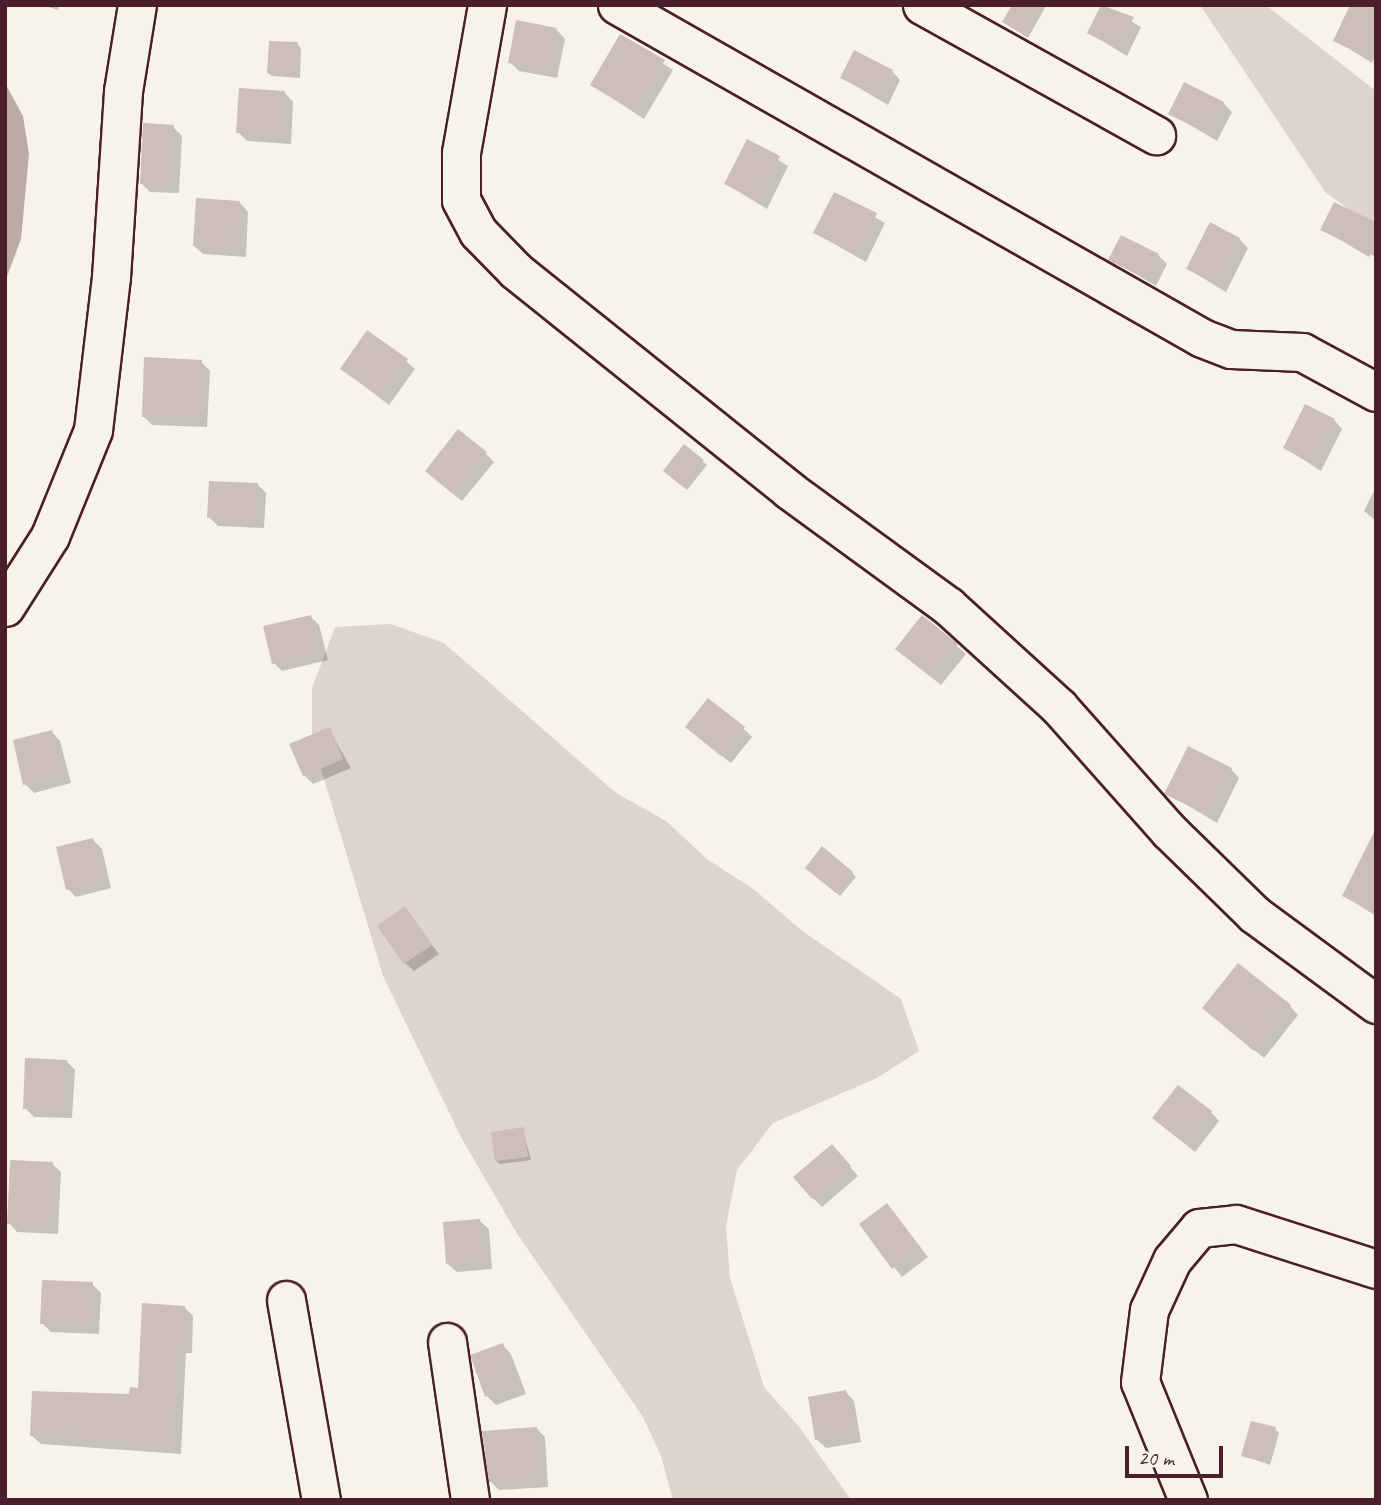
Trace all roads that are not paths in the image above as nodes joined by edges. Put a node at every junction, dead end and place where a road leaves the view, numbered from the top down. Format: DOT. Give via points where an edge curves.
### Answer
graph roads {
  1 [pos="137,5"];
  2 [pos="487,5"];
  3 [pos="617,5"];
  4 [pos="922,5"];
  5 [pos="1156,135"];
  6 [pos="1376,392"];
  7 [pos="5,607"];
  8 [pos="1376,1004"];
  9 [pos="1376,1269"];
  10 [pos="286,1300"];
  11 [pos="447,1342"];
  12 [pos="321,1500"];
  13 [pos="470,1500"];
  14 [pos="1188,1500"];
  1 -- 7 [label="street" via="123,91 111,277 93,430 50,536"];
  2 -- 8 [label="street" via="461,153 461,200 478,232 516,271 767,473 948,606 1059,707 1170,831 1254,914"];
  3 -- 6 [label="street" via="1202,338 1231,349 1302,352"];
  4 -- 5 [label="street"];
  9 -- 14 [label="street" via="1236,1224 1199,1228 1172,1260 1149,1310 1140,1382"];
  10 -- 12 [label="street"];
  11 -- 13 [label="street"];
}
